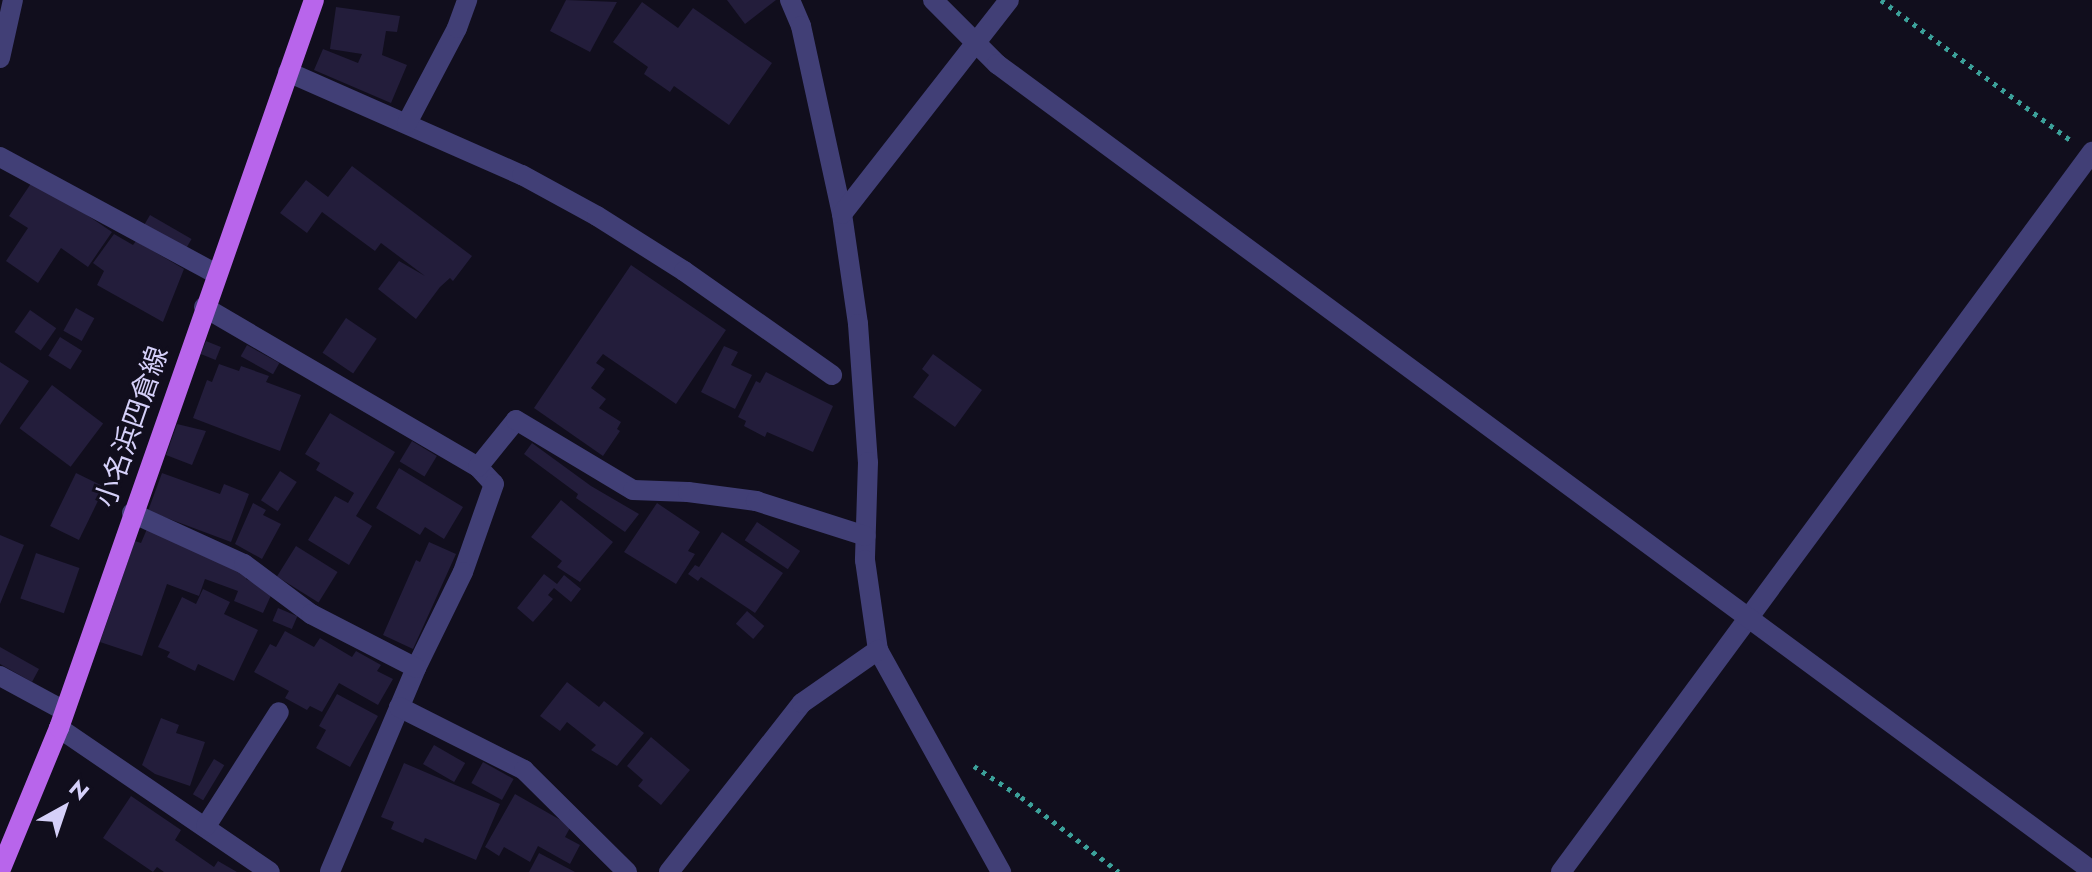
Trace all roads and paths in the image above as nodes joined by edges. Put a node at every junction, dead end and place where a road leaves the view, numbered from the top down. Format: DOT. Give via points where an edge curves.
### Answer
graph roads {
  1 [pos="13,0"];
  2 [pos="314,0"];
  3 [pos="467,0"];
  4 [pos="790,0"];
  5 [pos="933,0"];
  6 [pos="1009,0"];
  7 [pos="1881,0"];
  8 [pos="976,45"];
  9 [pos="0,58"];
  10 [pos="288,72"];
  11 [pos="407,123"];
  12 [pos="2091,153"];
  13 [pos="0,157"];
  14 [pos="842,214"];
  15 [pos="216,274"];
  16 [pos="204,307"];
  17 [pos="832,375"];
  18 [pos="478,467"];
  19 [pos="132,513"];
  20 [pos="866,536"];
  21 [pos="1748,616"];
  22 [pos="878,650"];
  23 [pos="416,668"];
  24 [pos="0,676"];
  25 [pos="399,707"];
  26 [pos="279,712"];
  27 [pos="61,719"];
  28 [pos="936,751"];
  29 [pos="206,826"];
  30 [pos="0,871"];
  31 [pos="2092,871"];
  32 [pos="270,872"];
  33 [pos="330,872"];
  34 [pos="627,872"];
  35 [pos="669,872"];
  36 [pos="1001,872"];
  37 [pos="1119,872"];
  38 [pos="1561,872"];
  1 -- 9 [label="street"];
  2 -- 10 [label="main road, 小名浜四倉線"];
  3 -- 11 [label="street"];
  4 -- 14 [label="street" via="801,26"];
  5 -- 8 [label="street"];
  6 -- 8 [label="street"];
  7 -- 12 [label="path"];
  8 -- 14 [label="street"];
  8 -- 21 [label="street"];
  10 -- 11 [label="street"];
  10 -- 15 [label="main road, 小名浜四倉線"];
  11 -- 17 [label="street" via="597,216"];
  12 -- 21 [label="street"];
  13 -- 15 [label="street"];
  14 -- 20 [label="street" via="861,355 868,462"];
  15 -- 16 [label="main road, 小名浜四倉線"];
  16 -- 18 [label="street"];
  16 -- 19 [label="main road, 小名浜四倉線"];
  18 -- 20 [label="street" via="516,420 633,490 756,501"];
  18 -- 23 [label="street" via="494,484 463,572"];
  19 -- 23 [label="street" via="244,564 311,614"];
  19 -- 27 [label="main road, 小名浜四倉線"];
  20 -- 22 [label="street"];
  21 -- 31 [label="street"];
  21 -- 38 [label="street"];
  22 -- 28 [label="street"];
  22 -- 35 [label="street" via="802,703"];
  23 -- 25 [label="street"];
  24 -- 27 [label="street"];
  25 -- 33 [label="street"];
  25 -- 34 [label="street" via="524,770"];
  26 -- 29 [label="street"];
  27 -- 29 [label="street"];
  27 -- 30 [label="main road, 小名浜四倉線"];
  28 -- 36 [label="street"];
  28 -- 37 [label="path" via="987,773"];
  29 -- 32 [label="street"];
}
